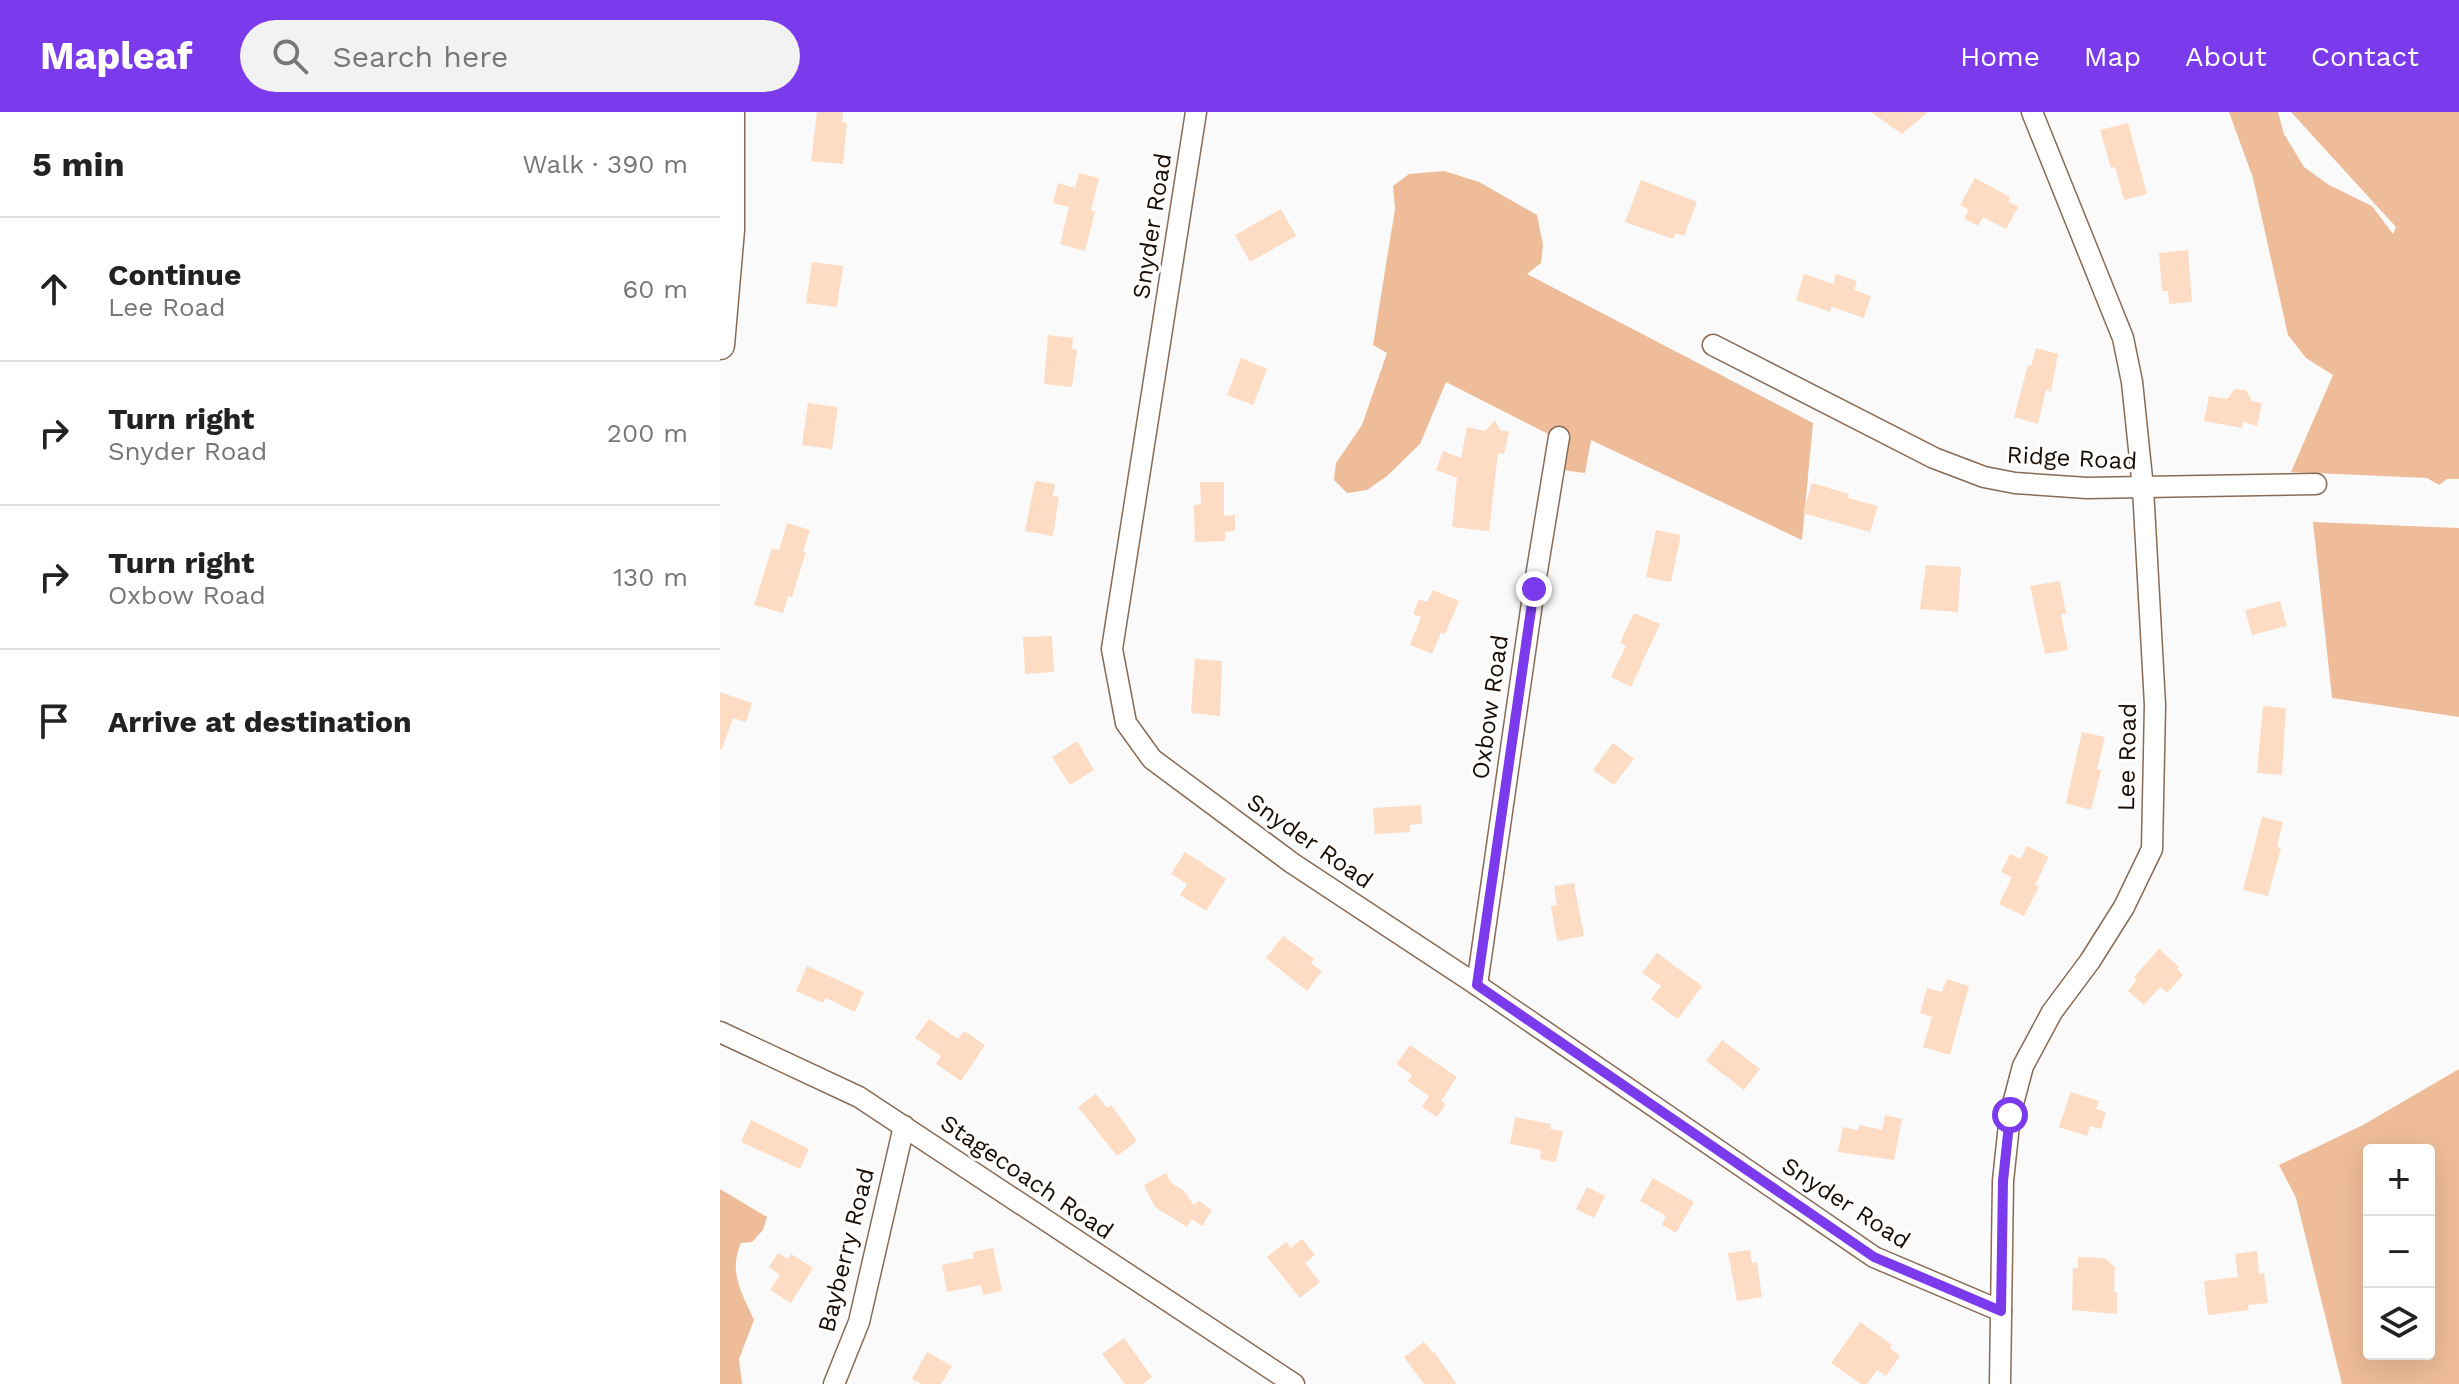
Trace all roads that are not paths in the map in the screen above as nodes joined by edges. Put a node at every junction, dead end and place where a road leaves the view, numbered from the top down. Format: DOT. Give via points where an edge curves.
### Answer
graph roads {
  1 [pos="730,112"];
  2 [pos="1196,112"];
  3 [pos="2032,112"];
  4 [pos="720,345"];
  5 [pos="1713,345"];
  6 [pos="1559,437"];
  7 [pos="2316,484"];
  8 [pos="2143,488"];
  9 [pos="1477,985"];
  10 [pos="720,1032"];
  11 [pos="904,1126"];
  12 [pos="2001,1311"];
  13 [pos="834,1384"];
  14 [pos="1294,1384"];
  15 [pos="2000,1384"];
  1 -- 4 [label="main road" via="730,230"];
  2 -- 9 [label="street, Snyder Road" via="1112,649 1126,723 1152,759 1279,854"];
  3 -- 8 [label="street, Lee Road" via="2123,338"];
  5 -- 8 [label="street, Ridge Road" via="1934,458 1984,477 2044,486"];
  6 -- 9 [label="street, Oxbow Road"];
  7 -- 8 [label="street, Ridge Road"];
  8 -- 12 [label="street, Lee Road" via="2155,705 2152,849 2124,907 2052,1012 2023,1066 2010,1115 2003,1181"];
  9 -- 12 [label="street, Snyder Road" via="1874,1257"];
  10 -- 11 [label="street, Stagecoach Road" via="859,1097"];
  11 -- 13 [label="street, Bayberry Road" via="859,1322"];
  11 -- 14 [label="street, Stagecoach Road"];
  12 -- 15 [label="street, Lee Road"];
}
